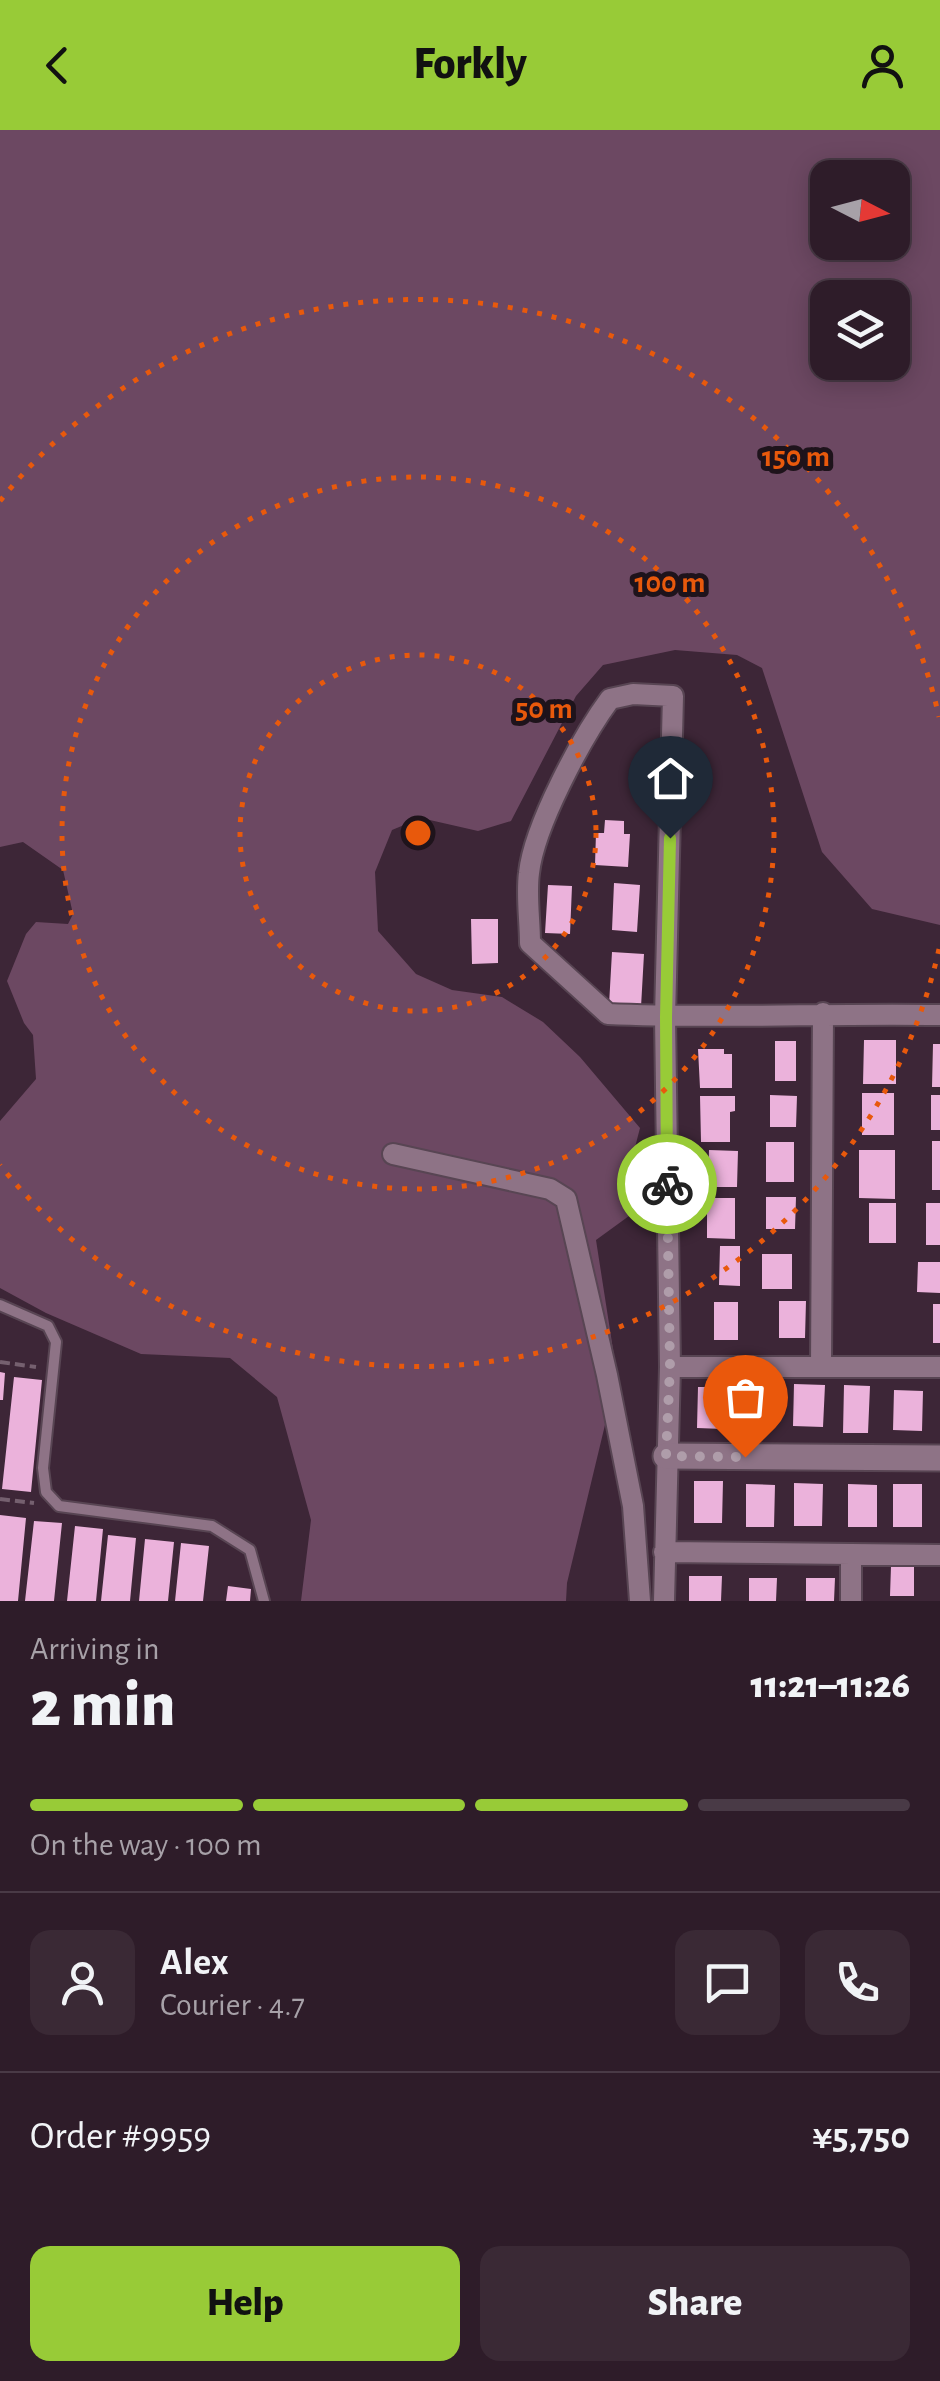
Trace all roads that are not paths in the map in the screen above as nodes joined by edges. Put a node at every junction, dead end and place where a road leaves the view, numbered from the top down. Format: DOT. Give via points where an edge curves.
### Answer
graph roads {
  1 [pos="823,1013"];
  2 [pos="940,1015"];
  3 [pos="666,1017"];
  4 [pos="392,1154"];
  5 [pos="0,1305"];
  6 [pos="670,1367"];
  7 [pos="820,1367"];
  8 [pos="940,1367"];
  9 [pos="666,1456"];
  10 [pos="940,1458"];
  11 [pos="664,1552"];
  12 [pos="851,1554"];
  13 [pos="940,1555"];
  14 [pos="264,1601"];
  15 [pos="640,1601"];
  16 [pos="664,1601"];
  17 [pos="851,1601"];
  1 -- 2 [label="street"];
  1 -- 3 [label="street"];
  1 -- 7 [label="street"];
  3 -- 3 [label="street" via="608,1014 530,943 528,874 535,843 586,731 610,699 633,694 673,696"];
  3 -- 6 [label="street"];
  4 -- 15 [label="street" via="566,1199 633,1506"];
  5 -- 14 [label="lane" via="48,1326 56,1342 43,1468 46,1492 58,1506 212,1526 250,1550"];
  6 -- 7 [label="street"];
  6 -- 9 [label="street"];
  7 -- 8 [label="street"];
  9 -- 10 [label="street"];
  9 -- 11 [label="street"];
  11 -- 12 [label="street"];
  11 -- 16 [label="street"];
  12 -- 13 [label="street"];
  12 -- 17 [label="street"];
}
